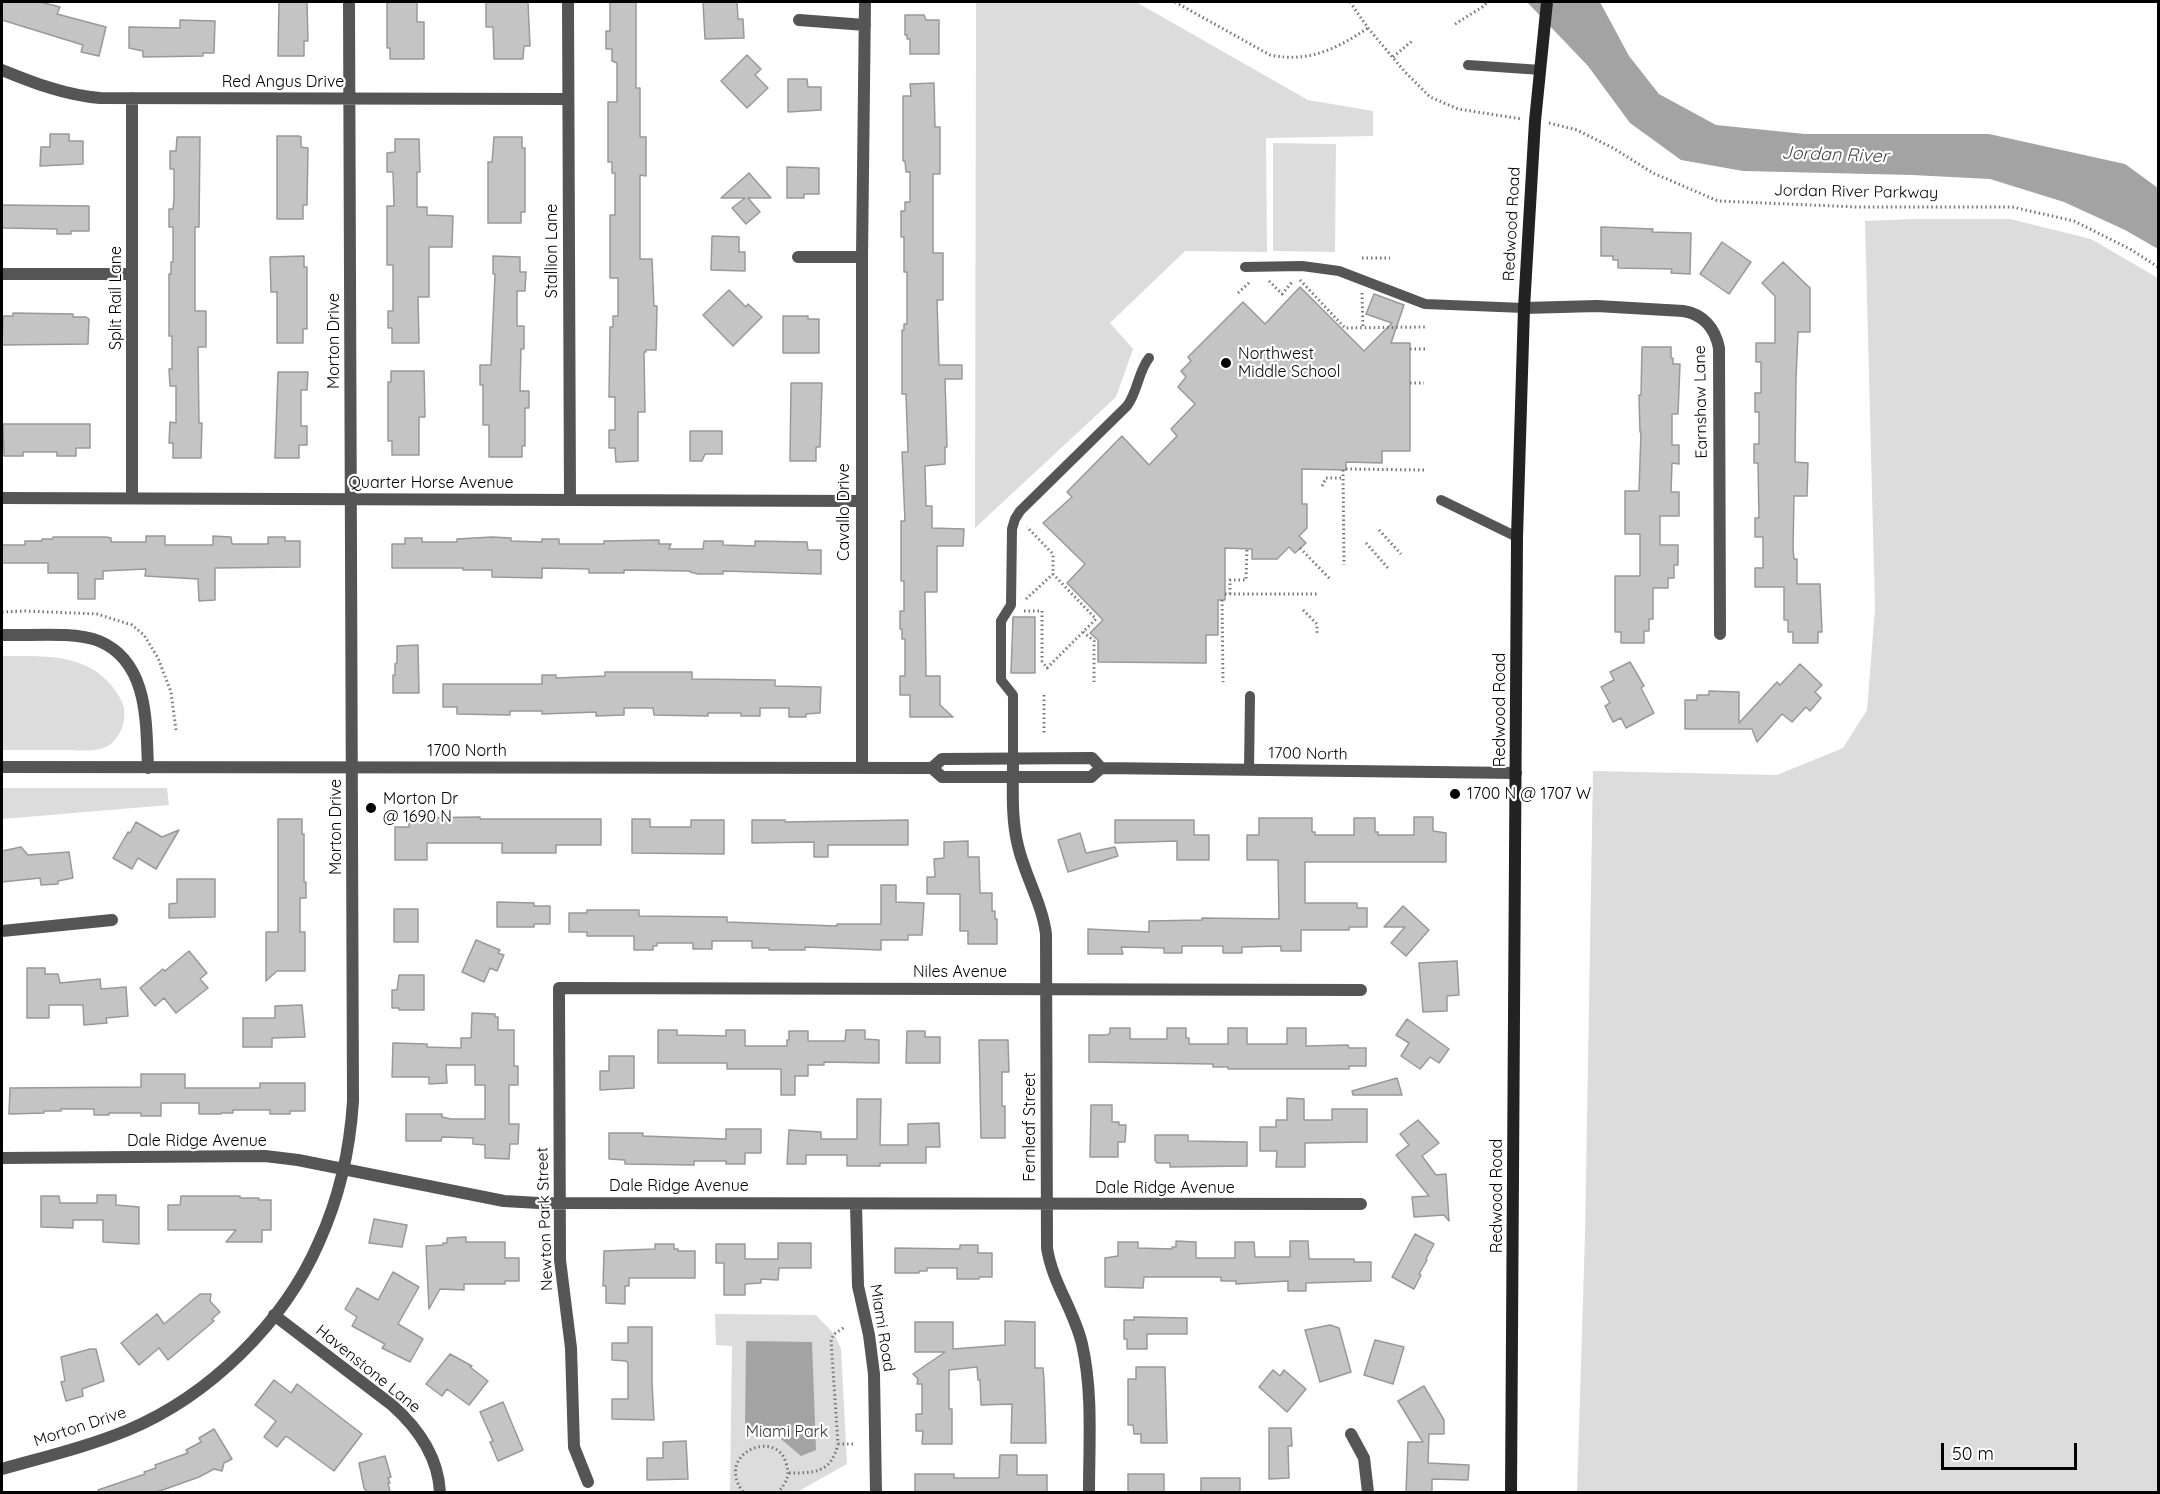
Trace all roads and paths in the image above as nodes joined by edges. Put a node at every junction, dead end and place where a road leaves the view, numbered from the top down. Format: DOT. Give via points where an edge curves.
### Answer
graph roads {
  1 [pos="349,2"];
  2 [pos="568,2"];
  3 [pos="865,2"];
  4 [pos="1175,2"];
  5 [pos="1350,2"];
  6 [pos="1487,2"];
  7 [pos="1547,2"];
  8 [pos="799,20"];
  9 [pos="1455,24"];
  10 [pos="865,25"];
  11 [pos="1368,28"];
  12 [pos="1412,40"];
  13 [pos="1393,57"];
  14 [pos="1468,65"];
  15 [pos="1541,69"];
  16 [pos="2,70"];
  17 [pos="132,98"];
  18 [pos="350,98"];
  19 [pos="568,99"];
  20 [pos="1499,116"];
  21 [pos="1557,124"];
  22 [pos="798,257"];
  23 [pos="862,257"];
  24 [pos="1362,258"];
  25 [pos="1390,258"];
  26 [pos="1245,267"];
  27 [pos="2158,267"];
  28 [pos="2,274"];
  29 [pos="132,274"];
  30 [pos="1254,280"];
  31 [pos="1261,280"];
  32 [pos="1362,291"];
  33 [pos="1238,293"];
  34 [pos="1524,308"];
  35 [pos="1425,327"];
  36 [pos="1363,328"];
  37 [pos="1410,349"];
  38 [pos="1425,349"];
  39 [pos="1149,358"];
  40 [pos="1410,383"];
  41 [pos="1424,383"];
  42 [pos="1424,470"];
  43 [pos="1343,478"];
  44 [pos="1322,486"];
  45 [pos="2,498"];
  46 [pos="132,498"];
  47 [pos="351,499"];
  48 [pos="570,500"];
  49 [pos="1441,500"];
  50 [pos="861,501"];
  51 [pos="1024,524"];
  52 [pos="1379,530"];
  53 [pos="1517,537"];
  54 [pos="1366,543"];
  55 [pos="1300,548"];
  56 [pos="1246,549"];
  57 [pos="1401,554"];
  58 [pos="1344,566"];
  59 [pos="1389,568"];
  60 [pos="1053,574"];
  61 [pos="1331,580"];
  62 [pos="1318,594"];
  63 [pos="1222,600"];
  64 [pos="1303,610"];
  65 [pos="1083,632"];
  66 [pos="1317,633"];
  67 [pos="1720,634"];
  68 [pos="2,636"];
  69 [pos="1094,682"];
  70 [pos="1223,682"];
  71 [pos="1044,695"];
  72 [pos="1250,696"];
  73 [pos="1044,735"];
  74 [pos="1013,759"];
  75 [pos="2,767"];
  76 [pos="352,767"];
  77 [pos="862,767"];
  78 [pos="148,768"];
  79 [pos="932,768"];
  80 [pos="1101,768"];
  81 [pos="1249,770"];
  82 [pos="1516,773"];
  83 [pos="1013,777"];
  84 [pos="112,920"];
  85 [pos="2,931"];
  86 [pos="559,988"];
  87 [pos="1047,989"];
  88 [pos="1361,990"];
  89 [pos="2,1158"];
  90 [pos="343,1169"];
  91 [pos="558,1203"];
  92 [pos="856,1204"];
  93 [pos="1046,1204"];
  94 [pos="1361,1204"];
  95 [pos="274,1315"];
  96 [pos="845,1327"];
  97 [pos="1351,1434"];
  98 [pos="837,1444"];
  99 [pos="855,1444"];
  100 [pos="2,1469"];
  101 [pos="789,1473"];
  102 [pos="588,1482"];
  103 [pos="440,1492"];
  104 [pos="742,1492"];
  105 [pos="778,1492"];
  106 [pos="876,1492"];
  107 [pos="1089,1492"];
  108 [pos="1368,1492"];
  109 [pos="1511,1492"];
  1 -- 18 [label="street, Morton Drive"];
  2 -- 19 [label="street, Stallion Lane"];
  3 -- 10 [label="street, Cavallo Drive"];
  4 -- 11 [label="path" via="1270,55 1284,58 1321,53"];
  5 -- 11 [label="path"];
  6 -- 9 [label="path"];
  7 -- 15 [label="main road, Redwood Road"];
  8 -- 10 [label="street"];
  10 -- 23 [label="street, Cavallo Drive"];
  11 -- 13 [label="path"];
  12 -- 13 [label="path"];
  13 -- 20 [label="path" via="1430,97 1458,109"];
  14 -- 15 [label="lane"];
  15 -- 34 [label="main road, Redwood Road"];
  16 -- 17 [label="street, Red Angus Drive" via="73,95"];
  17 -- 18 [label="street, Red Angus Drive"];
  17 -- 29 [label="street, Split Rail Lane"];
  18 -- 19 [label="street, Red Angus Drive"];
  18 -- 47 [label="street, Morton Drive"];
  19 -- 48 [label="street, Stallion Lane"];
  21 -- 27 [label="path, Jordan River Parkway" via="1577,130 1653,173 1718,201 1857,207 2012,207 2074,221"];
  22 -- 23 [label="street"];
  23 -- 50 [label="street, Cavallo Drive"];
  24 -- 25 [label="path"];
  26 -- 34 [label="lane" via="1302,266 1339,271 1425,304"];
  28 -- 29 [label="street"];
  29 -- 46 [label="street, Split Rail Lane"];
  30 -- 33 [label="path"];
  31 -- 36 [label="path" via="1268,280 1282,294 1293,281 1300,280 1345,328"];
  32 -- 36 [label="path"];
  34 -- 53 [label="main road, Redwood Road"];
  34 -- 67 [label="street, Earnshaw Lane" via="1597,306 1693,312 1713,330 1719,348"];
  35 -- 36 [label="path"];
  37 -- 38 [label="path"];
  39 -- 74 [label="lane" via="1127,406 1015,519 1011,605 1000,621 1001,680 1013,695"];
  40 -- 41 [label="path"];
  42 -- 43 [label="path" via="1345,470"];
  43 -- 44 [label="path" via="1326,478"];
  43 -- 58 [label="path"];
  45 -- 46 [label="street, Quarter Horse Avenue"];
  46 -- 47 [label="street, Quarter Horse Avenue"];
  47 -- 48 [label="street, Quarter Horse Avenue"];
  47 -- 76 [label="street, Morton Drive"];
  48 -- 50 [label="street, Quarter Horse Avenue"];
  49 -- 53 [label="lane"];
  50 -- 77 [label="street, Cavallo Drive"];
  51 -- 60 [label="path" via="1053,554"];
  52 -- 57 [label="path"];
  53 -- 82 [label="main road, Redwood Road"];
  54 -- 59 [label="path"];
  55 -- 61 [label="path"];
  56 -- 62 [label="path" via="1246,580 1230,580 1228,594"];
  60 -- 65 [label="path" via="1096,619"];
  60 -- 65 [label="path" via="1024,601 1024,611 1042,611 1042,662 1047,668"];
  63 -- 70 [label="path"];
  64 -- 66 [label="path" via="1317,624"];
  65 -- 69 [label="path" via="1094,641"];
  68 -- 78 [label="street" via="60,636 98,641 125,660 141,691"];
  71 -- 73 [label="path"];
  72 -- 81 [label="lane"];
  74 -- 79 [label="street, 1700 North" via="942,759"];
  74 -- 80 [label="street, 1700 North" via="1092,758"];
  74 -- 83 [label="street, Fernleaf Street"];
  75 -- 78 [label="street, 1700 North"];
  76 -- 77 [label="street, 1700 North"];
  76 -- 78 [label="street, 1700 North"];
  76 -- 90 [label="street, Morton Drive" via="353,1101"];
  77 -- 79 [label="street, 1700 North"];
  79 -- 83 [label="street, 1700 North" via="942,777"];
  80 -- 81 [label="street, 1700 North"];
  80 -- 83 [label="street, 1700 North" via="1091,777"];
  81 -- 82 [label="street, 1700 North"];
  82 -- 109 [label="main road, Redwood Road"];
  83 -- 87 [label="street, Fernleaf Street" via="1018,845 1045,922"];
  84 -- 85 [label="street"];
  86 -- 87 [label="street, Niles Avenue"];
  86 -- 91 [label="street, Newton Park Street"];
  87 -- 88 [label="street, Niles Avenue"];
  87 -- 93 [label="street, Fernleaf Street"];
  89 -- 90 [label="street, Dale Ridge Avenue" via="265,1156"];
  90 -- 91 [label="street, Dale Ridge Avenue" via="504,1201"];
  90 -- 95 [label="street, Morton Drive" via="308,1266"];
  91 -- 92 [label="street, Dale Ridge Avenue"];
  91 -- 102 [label="street, Newton Park Street" via="560,1268 572,1366 573,1437"];
  92 -- 93 [label="street, Dale Ridge Avenue"];
  92 -- 106 [label="street, Miami Road" via="858,1286 874,1374"];
  93 -- 94 [label="street, Dale Ridge Avenue"];
  93 -- 107 [label="street, Fernleaf Street" via="1048,1257 1077,1325 1085,1361"];
  95 -- 100 [label="street, Morton Drive" via="218,1374 162,1412 96,1442"];
  95 -- 103 [label="street, Havenstone Lane" via="410,1421 434,1460"];
  96 -- 98 [label="path" via="831,1340"];
  97 -- 108 [label="street" via="1364,1458"];
  98 -- 99 [label="path"];
  98 -- 101 [label="path" via="835,1456 826,1467 814,1473"];
  101 -- 104 [label="path" via="785,1458 778,1451 756,1447 740,1457 736,1466"];
  101 -- 105 [label="path"];
}
